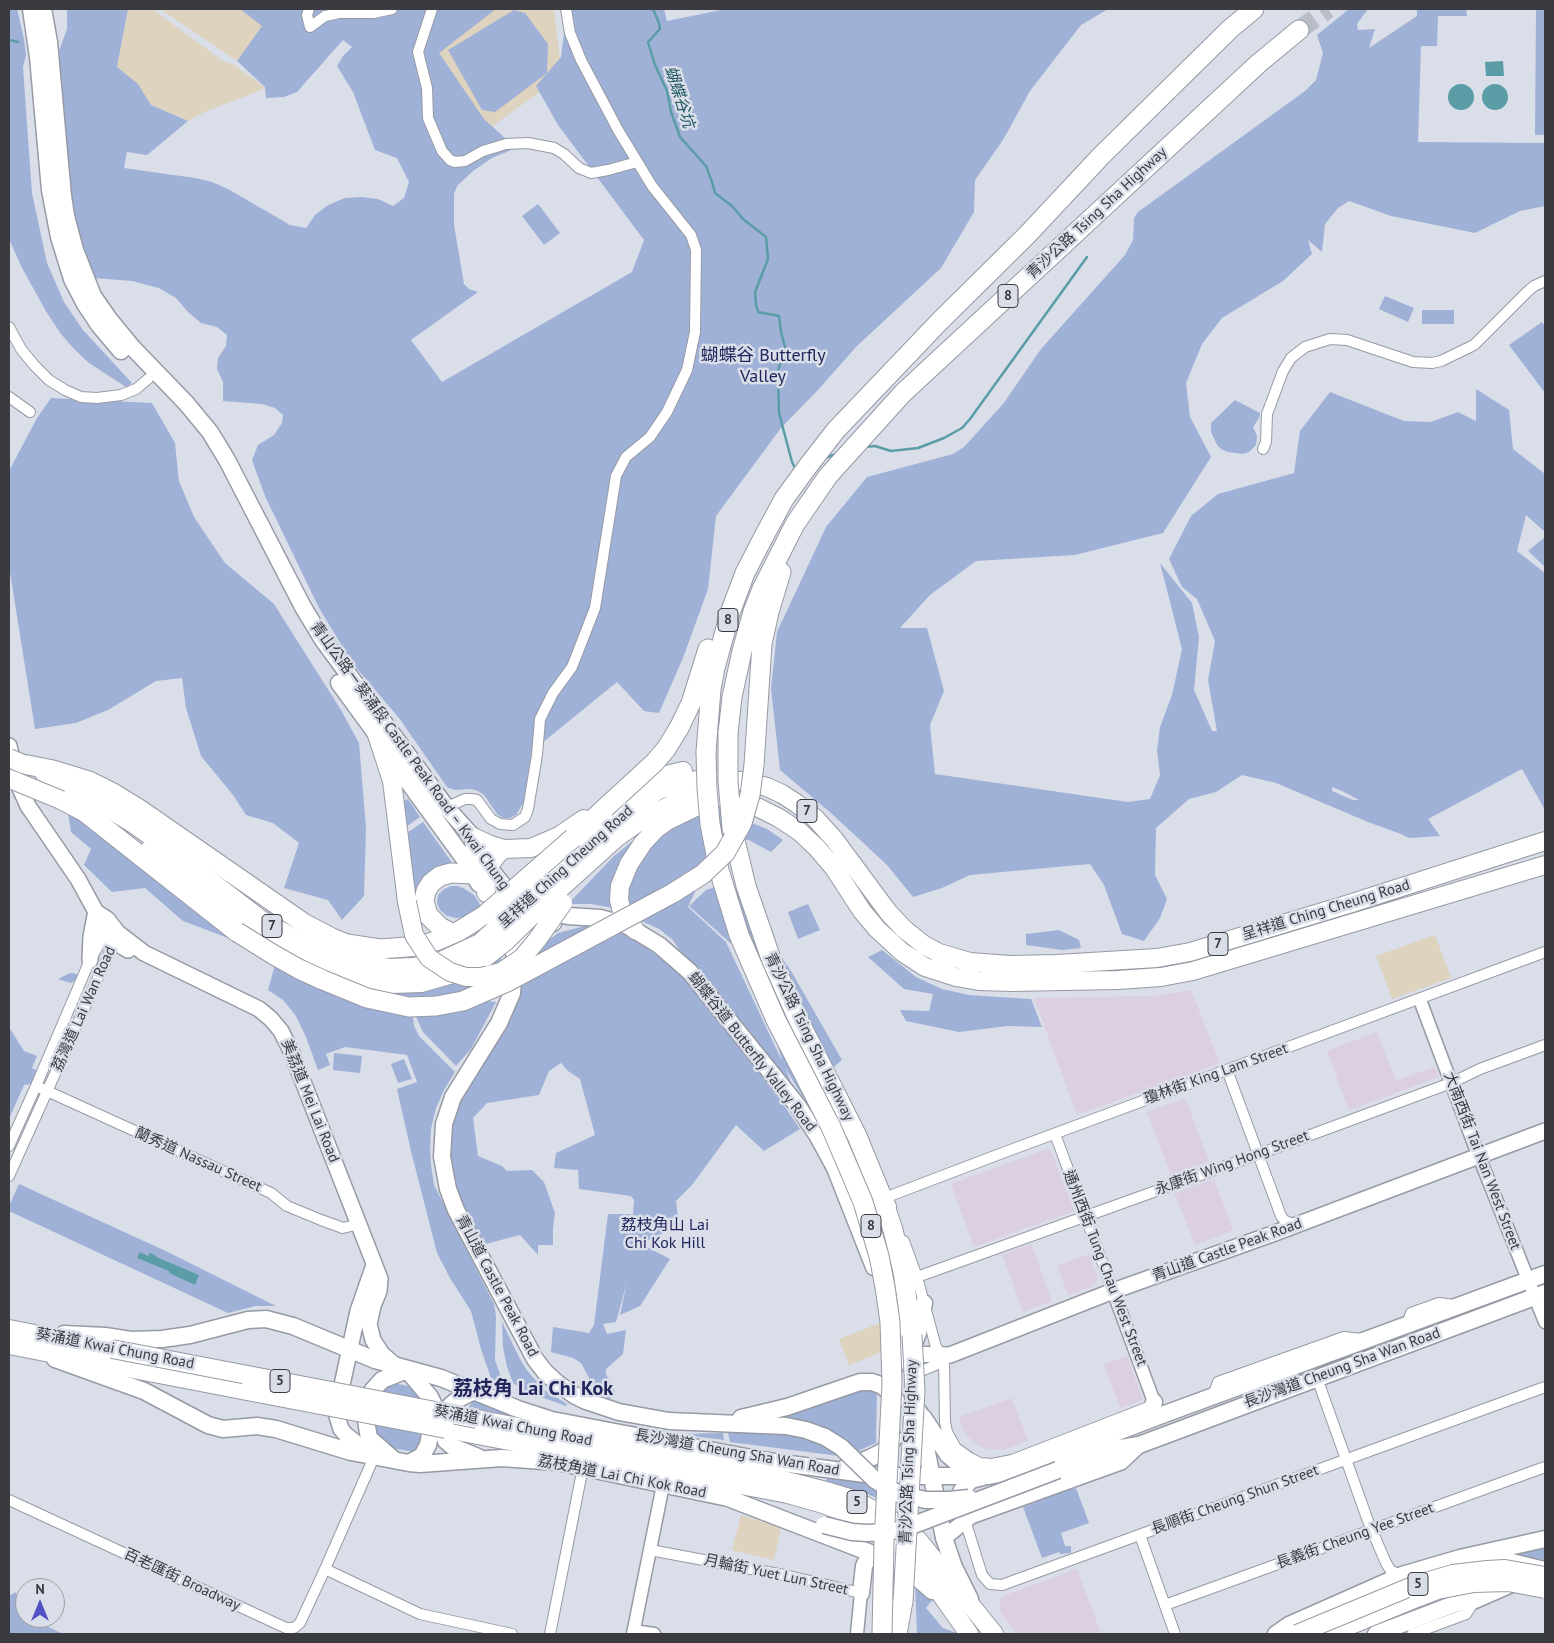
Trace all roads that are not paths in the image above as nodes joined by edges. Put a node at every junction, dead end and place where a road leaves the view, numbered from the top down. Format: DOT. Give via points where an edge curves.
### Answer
graph roads {
  1 [pos="31,9"];
  2 [pos="43,9"];
  3 [pos="309,9"];
  4 [pos="392,9"];
  5 [pos="432,9"];
  6 [pos="566,9"];
  7 [pos="1254,9"];
  8 [pos="1299,30"];
  9 [pos="637,162"];
  10 [pos="1545,281"];
  11 [pos="9,327"];
  12 [pos="148,379"];
  13 [pos="9,396"];
  14 [pos="30,412"];
  15 [pos="1263,449"];
  16 [pos="810,499"];
  17 [pos="784,500"];
  18 [pos="377,735"];
  19 [pos="9,746"];
  20 [pos="16,761"];
  21 [pos="9,779"];
  22 [pos="710,779"];
  23 [pos="67,787"];
  24 [pos="718,797"];
  25 [pos="446,807"];
  26 [pos="86,813"];
  27 [pos="431,814"];
  28 [pos="473,837"];
  29 [pos="1545,841"];
  30 [pos="504,848"];
  31 [pos="1545,865"];
  32 [pos="480,870"];
  33 [pos="486,893"];
  34 [pos="553,895"];
  35 [pos="96,912"];
  36 [pos="590,917"];
  37 [pos="635,930"];
  38 [pos="453,934"];
  39 [pos="113,938"];
  40 [pos="483,950"];
  41 [pos="1545,952"];
  42 [pos="88,964"];
  43 [pos="515,964"];
  44 [pos="1420,1000"];
  45 [pos="1545,1046"];
  46 [pos="1228,1070"];
  47 [pos="1451,1083"];
  48 [pos="36,1086"];
  49 [pos="47,1091"];
  50 [pos="1545,1131"];
  51 [pos="1055,1134"];
  52 [pos="9,1146"];
  53 [pos="1259,1154"];
  54 [pos="1479,1155"];
  55 [pos="9,1176"];
  56 [pos="1085,1216"];
  57 [pos="359,1224"];
  58 [pos="1296,1225"];
  59 [pos="374,1265"];
  60 [pos="1545,1274"];
  61 [pos="917,1277"];
  62 [pos="1528,1280"];
  63 [pos="1113,1291"];
  64 [pos="1540,1295"];
  65 [pos="924,1303"];
  66 [pos="1545,1322"];
  67 [pos="9,1329"];
  68 [pos="31,1341"];
  69 [pos="9,1345"];
  70 [pos="350,1350"];
  71 [pos="906,1354"];
  72 [pos="945,1356"];
  73 [pos="403,1369"];
  74 [pos="912,1375"];
  75 [pos="1317,1378"];
  76 [pos="342,1385"];
  77 [pos="1545,1387"];
  78 [pos="372,1391"];
  79 [pos="474,1391"];
  80 [pos="1154,1402"];
  81 [pos="432,1403"];
  82 [pos="450,1406"];
  83 [pos="918,1409"];
  84 [pos="337,1416"];
  85 [pos="1146,1421"];
  86 [pos="366,1422"];
  87 [pos="713,1423"];
  88 [pos="476,1427"];
  89 [pos="1139,1445"];
  90 [pos="374,1457"];
  91 [pos="485,1459"];
  92 [pos="680,1459"];
  93 [pos="1346,1459"];
  94 [pos="767,1461"];
  95 [pos="402,1462"];
  96 [pos="582,1467"];
  97 [pos="1545,1467"];
  98 [pos="985,1469"];
  99 [pos="834,1470"];
  100 [pos="932,1476"];
  101 [pos="663,1485"];
  102 [pos="730,1491"];
  103 [pos="997,1492"];
  104 [pos="752,1497"];
  105 [pos="9,1500"];
  106 [pos="965,1520"];
  107 [pos="1373,1530"];
  108 [pos="1140,1535"];
  109 [pos="944,1538"];
  110 [pos="1545,1539"];
  111 [pos="880,1549"];
  112 [pos="650,1550"];
  113 [pos="1469,1556"];
  114 [pos="1508,1559"];
  115 [pos="326,1569"];
  116 [pos="1545,1570"];
  117 [pos="1402,1575"];
  118 [pos="1545,1576"];
  119 [pos="1510,1585"];
  120 [pos="1545,1591"];
  121 [pos="861,1593"];
  122 [pos="944,1599"];
  123 [pos="1475,1600"];
  124 [pos="903,1601"];
  125 [pos="1165,1606"];
  126 [pos="974,1608"];
  127 [pos="634,1633"];
  128 [pos="512,1634"];
  129 [pos="550,1634"];
  130 [pos="654,1634"];
  131 [pos="857,1634"];
  132 [pos="874,1634"];
  133 [pos="882,1634"];
  134 [pos="897,1634"];
  135 [pos="907,1634"];
  136 [pos="969,1634"];
  137 [pos="994,1634"];
  138 [pos="1176,1634"];
  139 [pos="1276,1634"];
  140 [pos="1298,1634"];
  141 [pos="1329,1634"];
  142 [pos="1376,1634"];
  143 [pos="1412,1634"];
  1 -- 12 [label="main road, 青山公路－葵涌段 Castle Peak Road – Kwai Chung" via="52,204 67,265 98,325"];
  2 -- 25 [label="main road, 青山公路－葵涌段 Castle Peak Road – Kwai Chung" via="66,216 81,268 94,296 123,337 210,432 319,634"];
  3 -- 4 [label="street" via="310,27 325,16"];
  5 -- 9 [label="street" via="418,52 427,88 428,118 442,151 450,160 465,161 506,144 528,143 554,148 579,168 591,173"];
  6 -- 9 [label="street" via="570,32 581,60"];
  7 -- 17 [label="highway, 青沙公路 Tsing Sha Highway / 8" via="1101,156 887,376 836,430"];
  8 -- 16 [label="highway, 青沙公路 Tsing Sha Highway / 8" via="1259,63 903,393"];
  9 -- 25 [label="street" via="691,235 696,250 695,332 687,370 660,423 650,437 626,457 618,472 594,608 572,667 540,718 537,755 525,817 513,825 500,824 485,813 477,800 471,799"];
  10 -- 15 [label="street" via="1534,286 1474,345 1441,361 1413,362 1347,340 1330,339 1306,347 1291,358 1283,371 1267,414"];
  11 -- 12 [label="street" via="21,350 49,380 82,397 121,395"];
  12 -- 18 [label="main road, 青山公路－葵涌段 Castle Peak Road – Kwai Chung" via="191,425 211,453 301,625"];
  13 -- 14 [label="street"];
  16 -- 26 [label="highway, bridge" via="782,569 765,629 752,782 747,810 732,844 703,874 673,893 492,989 463,1001 409,1007 346,990 299,969 238,932"];
  16 -- 124 [label="highway, 青沙公路 Tsing Sha Highway / 8, bridge" via="762,589 742,651 729,727 729,803 740,863 759,928 782,985 873,1173 893,1230 903,1272 912,1335 915,1391"];
  17 -- 38 [label="highway, bridge" via="754,544 732,585 690,703 666,749 507,896 478,920"];
  17 -- 111 [label="highway, 青沙公路 Tsing Sha Highway / 8, bridge" via="745,573 722,642 708,716 708,800 719,870 739,935 776,1020 843,1152 863,1202 879,1256 890,1322 892,1376"];
  18 -- 27 [label="main road, 青山公路－葵涌段 Castle Peak Road – Kwai Chung"];
  18 -- 34 [label="highway, bridge" via="394,793 414,935 429,958 450,972 466,977 501,972 522,958 537,940"];
  19 -- 35 [label="main road, 荔灣道 Lai Wan Road" via="18,784 28,806 78,879"];
  20 -- 23 [label="highway"];
  21 -- 23 [label="highway, 呈祥道 Ching Cheung Road / 7, bridge"];
  22 -- 29 [label="highway, 呈祥道 Ching Cheung Road / 7" via="758,784 796,802 825,829 880,903 913,936 939,953 987,964 1114,961 1190,952"];
  22 -- 30 [label="highway" via="702,771 690,769 650,779 625,789 559,836 531,848"];
  22 -- 34 [label="highway, 呈祥道 Ching Cheung Road / 7" via="667,787 638,802 606,827"];
  23 -- 26 [label="highway, 呈祥道 Ching Cheung Road / 7"];
  23 -- 38 [label="highway" via="89,781 106,790 139,809 295,918 332,938 363,948 380,949 419,946"];
  23 -- 40 [label="highway, 呈祥道 Ching Cheung Road / 7" via="159,842 260,919 322,951 373,966 404,968"];
  24 -- 31 [label="highway, 呈祥道 Ching Cheung Road / 7, bridge" via="757,808 800,832 834,868 877,929 909,957 934,970 979,981 1118,980 1193,971"];
  24 -- 34 [label="highway, 呈祥道 Ching Cheung Road / 7" via="689,799 655,811 628,829"];
  24 -- 37 [label="highway" via="656,829 629,864 619,893 620,907"];
  25 -- 27 [label="street"];
  25 -- 28 [label="main road, 青山公路－葵涌段 Castle Peak Road – Kwai Chung"];
  26 -- 40 [label="highway, 呈祥道 Ching Cheung Road / 7" via="151,852 264,937 341,973 377,982 420,983 456,973"];
  27 -- 32 [label="main road, 青山公路－葵涌段 Castle Peak Road – Kwai Chung" via="468,864"];
  28 -- 30 [label="highway"];
  28 -- 32 [label="main road, 青山公路－葵涌段 Castle Peak Road – Kwai Chung"];
  30 -- 32 [label="highway"];
  32 -- 33 [label="highway"];
  32 -- 36 [label="main road, 青山公路－葵涌段 Castle Peak Road – Kwai Chung" via="527,905 547,912"];
  32 -- 38 [label="highway" via="440,876 426,891 424,901 428,915"];
  33 -- 43 [label="main road, 青山公路－葵涌段 Castle Peak Road – Kwai Chung" via="508,929"];
  34 -- 40 [label="highway, 呈祥道 Ching Cheung Road / 7, bridge"];
  35 -- 39 [label="main road, 荔灣道 Lai Wan Road" via="107,919"];
  35 -- 42 [label="main road"];
  36 -- 37 [label="main road, 蝴蝶谷道 Butterfly Valley Road" via="617,921"];
  36 -- 43 [label="main road" via="535,929 526,937"];
  37 -- 71 [label="main road, 蝴蝶谷道 Butterfly Valley Road" via="659,945 690,972 810,1124 835,1168"];
  39 -- 42 [label="street, 荔灣道 Lai Wan Road" via="100,943"];
  39 -- 49 [label="street, 荔灣道 Lai Wan Road"];
  39 -- 57 [label="main road, 美荔道 Mei Lai Road" via="259,1009 271,1019 291,1051"];
  41 -- 44 [label="street, 瓊林街 King Lam Street"];
  42 -- 48 [label="street, 荔灣道 Lai Wan Road"];
  43 -- 87 [label="main road, 青山道 Castle Peak Road" via="512,993 504,1013 457,1088 444,1124 442,1158 452,1199 528,1347 540,1366 557,1383 586,1401 619,1412 669,1421"];
  44 -- 46 [label="street, 瓊林街 King Lam Street"];
  44 -- 47 [label="street, 大南西街 Tai Nan West Street"];
  45 -- 47 [label="street, 永康街 Wing Hong Street"];
  46 -- 51 [label="street, 瓊林街 King Lam Street"];
  46 -- 53 [label="street"];
  47 -- 53 [label="street, 永康街 Wing Hong Street"];
  47 -- 54 [label="street, 大南西街 Tai Nan West Street"];
  48 -- 49 [label="street, 蘭秀道 Nassau Street"];
  48 -- 52 [label="street, 荔灣道 Lai Wan Road"];
  49 -- 55 [label="street, 荔灣道 Lai Wan Road"];
  49 -- 57 [label="street, 蘭秀道 Nassau Street" via="265,1190 282,1202 337,1227"];
  50 -- 54 [label="main road, 青山道 Castle Peak Road"];
  51 -- 56 [label="street, 通州西街 Tung Chau West Street"];
  51 -- 61 [label="street, 瓊林街 King Lam Street" via="888,1197"];
  53 -- 56 [label="street, 永康街 Wing Hong Street"];
  53 -- 58 [label="street" via="1281,1216"];
  54 -- 58 [label="main road, 青山道 Castle Peak Road"];
  54 -- 62 [label="street, 大南西街 Tai Nan West Street"];
  56 -- 61 [label="street, 永康街 Wing Hong Street"];
  56 -- 63 [label="street, 通州西街 Tung Chau West Street"];
  57 -- 59 [label="main road, 美荔道 Mei Lai Road"];
  58 -- 63 [label="main road, 青山道 Castle Peak Road"];
  59 -- 70 [label="main road" via="358,1311"];
  59 -- 73 [label="main road, 美荔道 Mei Lai Road" via="380,1279 370,1314 370,1330 382,1354 390,1363"];
  60 -- 62 [label="main road, 長沙灣道 Cheung Sha Wan Road"];
  61 -- 65 [label="street"];
  62 -- 64 [label="street, 大南西街 Tai Nan West Street"];
  62 -- 85 [label="main road, 長沙灣道 Cheung Sha Wan Road"];
  63 -- 72 [label="main road, 青山道 Castle Peak Road"];
  63 -- 80 [label="street, 通州西街 Tung Chau West Street"];
  64 -- 66 [label="street, 大南西街 Tai Nan West Street"];
  64 -- 75 [label="main road, 長沙灣道 Cheung Sha Wan Road"];
  65 -- 71 [label="main road" via="916,1341"];
  65 -- 72 [label="street" via="936,1347"];
  67 -- 68 [label="highway, 葵涌道 Kwai Chung Road / 5"];
  68 -- 69 [label="highway, 葵涌道 Kwai Chung Road / 5"];
  68 -- 70 [label="main road, 長沙灣道 Cheung Sha Wan Road" via="105,1336 152,1340 266,1319 293,1326"];
  68 -- 88 [label="highway, 葵涌道 Kwai Chung Road / 5, bridge"];
  68 -- 90 [label="main road, 荔枝角道 Lai Chi Kok Road" via="161,1399 215,1427 276,1429"];
  70 -- 73 [label="main road, 長沙灣道 Cheung Sha Wan Road"];
  70 -- 76 [label="main road"];
  71 -- 72 [label="main road"];
  71 -- 74 [label="main road, 蝴蝶谷道 Butterfly Valley Road"];
  72 -- 74 [label="street, 青山道 Castle Peak Road"];
  72 -- 98 [label="street" via="947,1432 956,1448"];
  73 -- 78 [label="main road" via="382,1380"];
  73 -- 79 [label="main road, 長沙灣道 Cheung Sha Wan Road" via="441,1378"];
  73 -- 81 [label="main road" via="430,1396"];
  74 -- 83 [label="main road, 蝴蝶谷道 Butterfly Valley Road"];
  75 -- 89 [label="main road, 長沙灣道 Cheung Sha Wan Road"];
  75 -- 93 [label="street"];
  77 -- 93 [label="street, 長順街 Cheung Shun Street"];
  79 -- 82 [label="main road"];
  79 -- 94 [label="main road, 長沙灣道 Cheung Sha Wan Road" via="552,1420"];
  80 -- 85 [label="main road"];
  80 -- 98 [label="street, 長沙灣道 Cheung Sha Wan Road" via="1146,1408"];
  83 -- 98 [label="main road" via="948,1455 975,1473"];
  83 -- 100 [label="main road, 蝴蝶谷道 Butterfly Valley Road"];
  84 -- 90 [label="main road" via="346,1435"];
  85 -- 98 [label="main road, 長沙灣道 Cheung Sha Wan Road" via="1016,1471"];
  86 -- 95 [label="main road" via="373,1444"];
  87 -- 99 [label="main road" via="787,1407 860,1382 883,1386 893,1395 899,1408 893,1441 870,1458"];
  87 -- 103 [label="main road, 青山道 Castle Peak Road, bridge" via="786,1426 825,1437 841,1447 875,1480 914,1499 939,1501"];
  88 -- 92 [label="highway, 葵涌道 Kwai Chung Road / 5"];
  88 -- 102 [label="highway, 葵涌道 Kwai Chung Road / 5"];
  89 -- 103 [label="main road, 長沙灣道 Cheung Sha Wan Road, bridge" via="1115,1449"];
  89 -- 106 [label="main road, 長沙灣道 Cheung Sha Wan Road" via="1121,1462"];
  90 -- 95 [label="main road, 荔枝角道 Lai Chi Kok Road"];
  90 -- 115 [label="street, 百老匯街 Broadway"];
  91 -- 95 [label="main road, 荔枝角道 Lai Chi Kok Road" via="420,1464"];
  91 -- 95 [label="main road" via="452,1447 437,1435 422,1456"];
  91 -- 96 [label="main road, 荔枝角道 Lai Chi Kok Road" via="539,1460"];
  92 -- 94 [label="highway" via="752,1464"];
  92 -- 126 [label="highway, 葵涌道 Kwai Chung Road / 5" via="790,1481 866,1506 918,1540"];
  93 -- 107 [label="street"];
  93 -- 108 [label="street, 長順街 Cheung Shun Street"];
  94 -- 99 [label="main road, 長沙灣道 Cheung Sha Wan Road"];
  96 -- 101 [label="main road, 荔枝角道 Lai Chi Kok Road"];
  96 -- 129 [label="street"];
  97 -- 107 [label="street, 長義街 Cheung Yee Street"];
  98 -- 100 [label="main road, 長沙灣道 Cheung Sha Wan Road"];
  98 -- 106 [label="main road" via="966,1484 959,1497"];
  99 -- 100 [label="main road, 長沙灣道 Cheung Sha Wan Road" via="880,1476"];
  100 -- 109 [label="main road, 蝴蝶谷道 Butterfly Valley Road"];
  101 -- 102 [label="main road, 荔枝角道 Lai Chi Kok Road"];
  101 -- 112 [label="street"];
  102 -- 104 [label="highway"];
  102 -- 111 [label="main road, 荔枝角道 Lai Chi Kok Road"];
  102 -- 122 [label="highway, 葵涌道 Kwai Chung Road / 5" via="780,1492 847,1513 903,1548"];
  103 -- 104 [label="main road, 長沙灣道 Cheung Sha Wan Road, bridge" via="932,1519 895,1531 877,1532 852,1532"];
  105 -- 115 [label="street, 百老匯街 Broadway" via="286,1628 300,1624"];
  106 -- 108 [label="street, 長順街 Cheung Shun Street" via="982,1575 996,1586"];
  106 -- 109 [label="main road, 長沙灣道 Cheung Sha Wan Road"];
  107 -- 117 [label="street" via="1388,1568"];
  107 -- 125 [label="street, 長義街 Cheung Yee Street"];
  108 -- 125 [label="street"];
  109 -- 126 [label="main road, 蝴蝶谷道 Butterfly Valley Road"];
  110 -- 113 [label="main road"];
  111 -- 121 [label="main road" via="864,1566"];
  111 -- 122 [label="main road, 荔枝角道 Lai Chi Kok Road"];
  111 -- 132 [label="highway, bridge"];
  111 -- 133 [label="highway, 青沙公路 Tsing Sha Highway / 8, bridge"];
  112 -- 121 [label="street, 月輪街 Yuet Lun Street"];
  112 -- 127 [label="street"];
  113 -- 114 [label="street"];
  113 -- 117 [label="main road"];
  114 -- 116 [label="street"];
  114 -- 119 [label="main road" via="1514,1572"];
  115 -- 128 [label="street" via="420,1614"];
  116 -- 119 [label="main road"];
  117 -- 139 [label="main road" via="1289,1625"];
  118 -- 140 [label="highway, 5, bridge" via="1505,1569 1453,1574 1415,1585"];
  119 -- 120 [label="street"];
  119 -- 123 [label="main road"];
  120 -- 141 [label="highway, 5, bridge" via="1508,1582 1455,1586 1419,1597"];
  121 -- 131 [label="street, 月輪街 Yuet Lun Street"];
  122 -- 136 [label="highway, 荔枝角道 Lai Chi Kok Road / 5"];
  123 -- 142 [label="main road" via="1449,1606"];
  123 -- 143 [label="street" via="1466,1614"];
  124 -- 134 [label="highway, 青沙公路 Tsing Sha Highway / 8"];
  124 -- 135 [label="highway"];
  125 -- 138 [label="street"];
  126 -- 137 [label="highway, 5"];
  127 -- 130 [label="street"];
}
